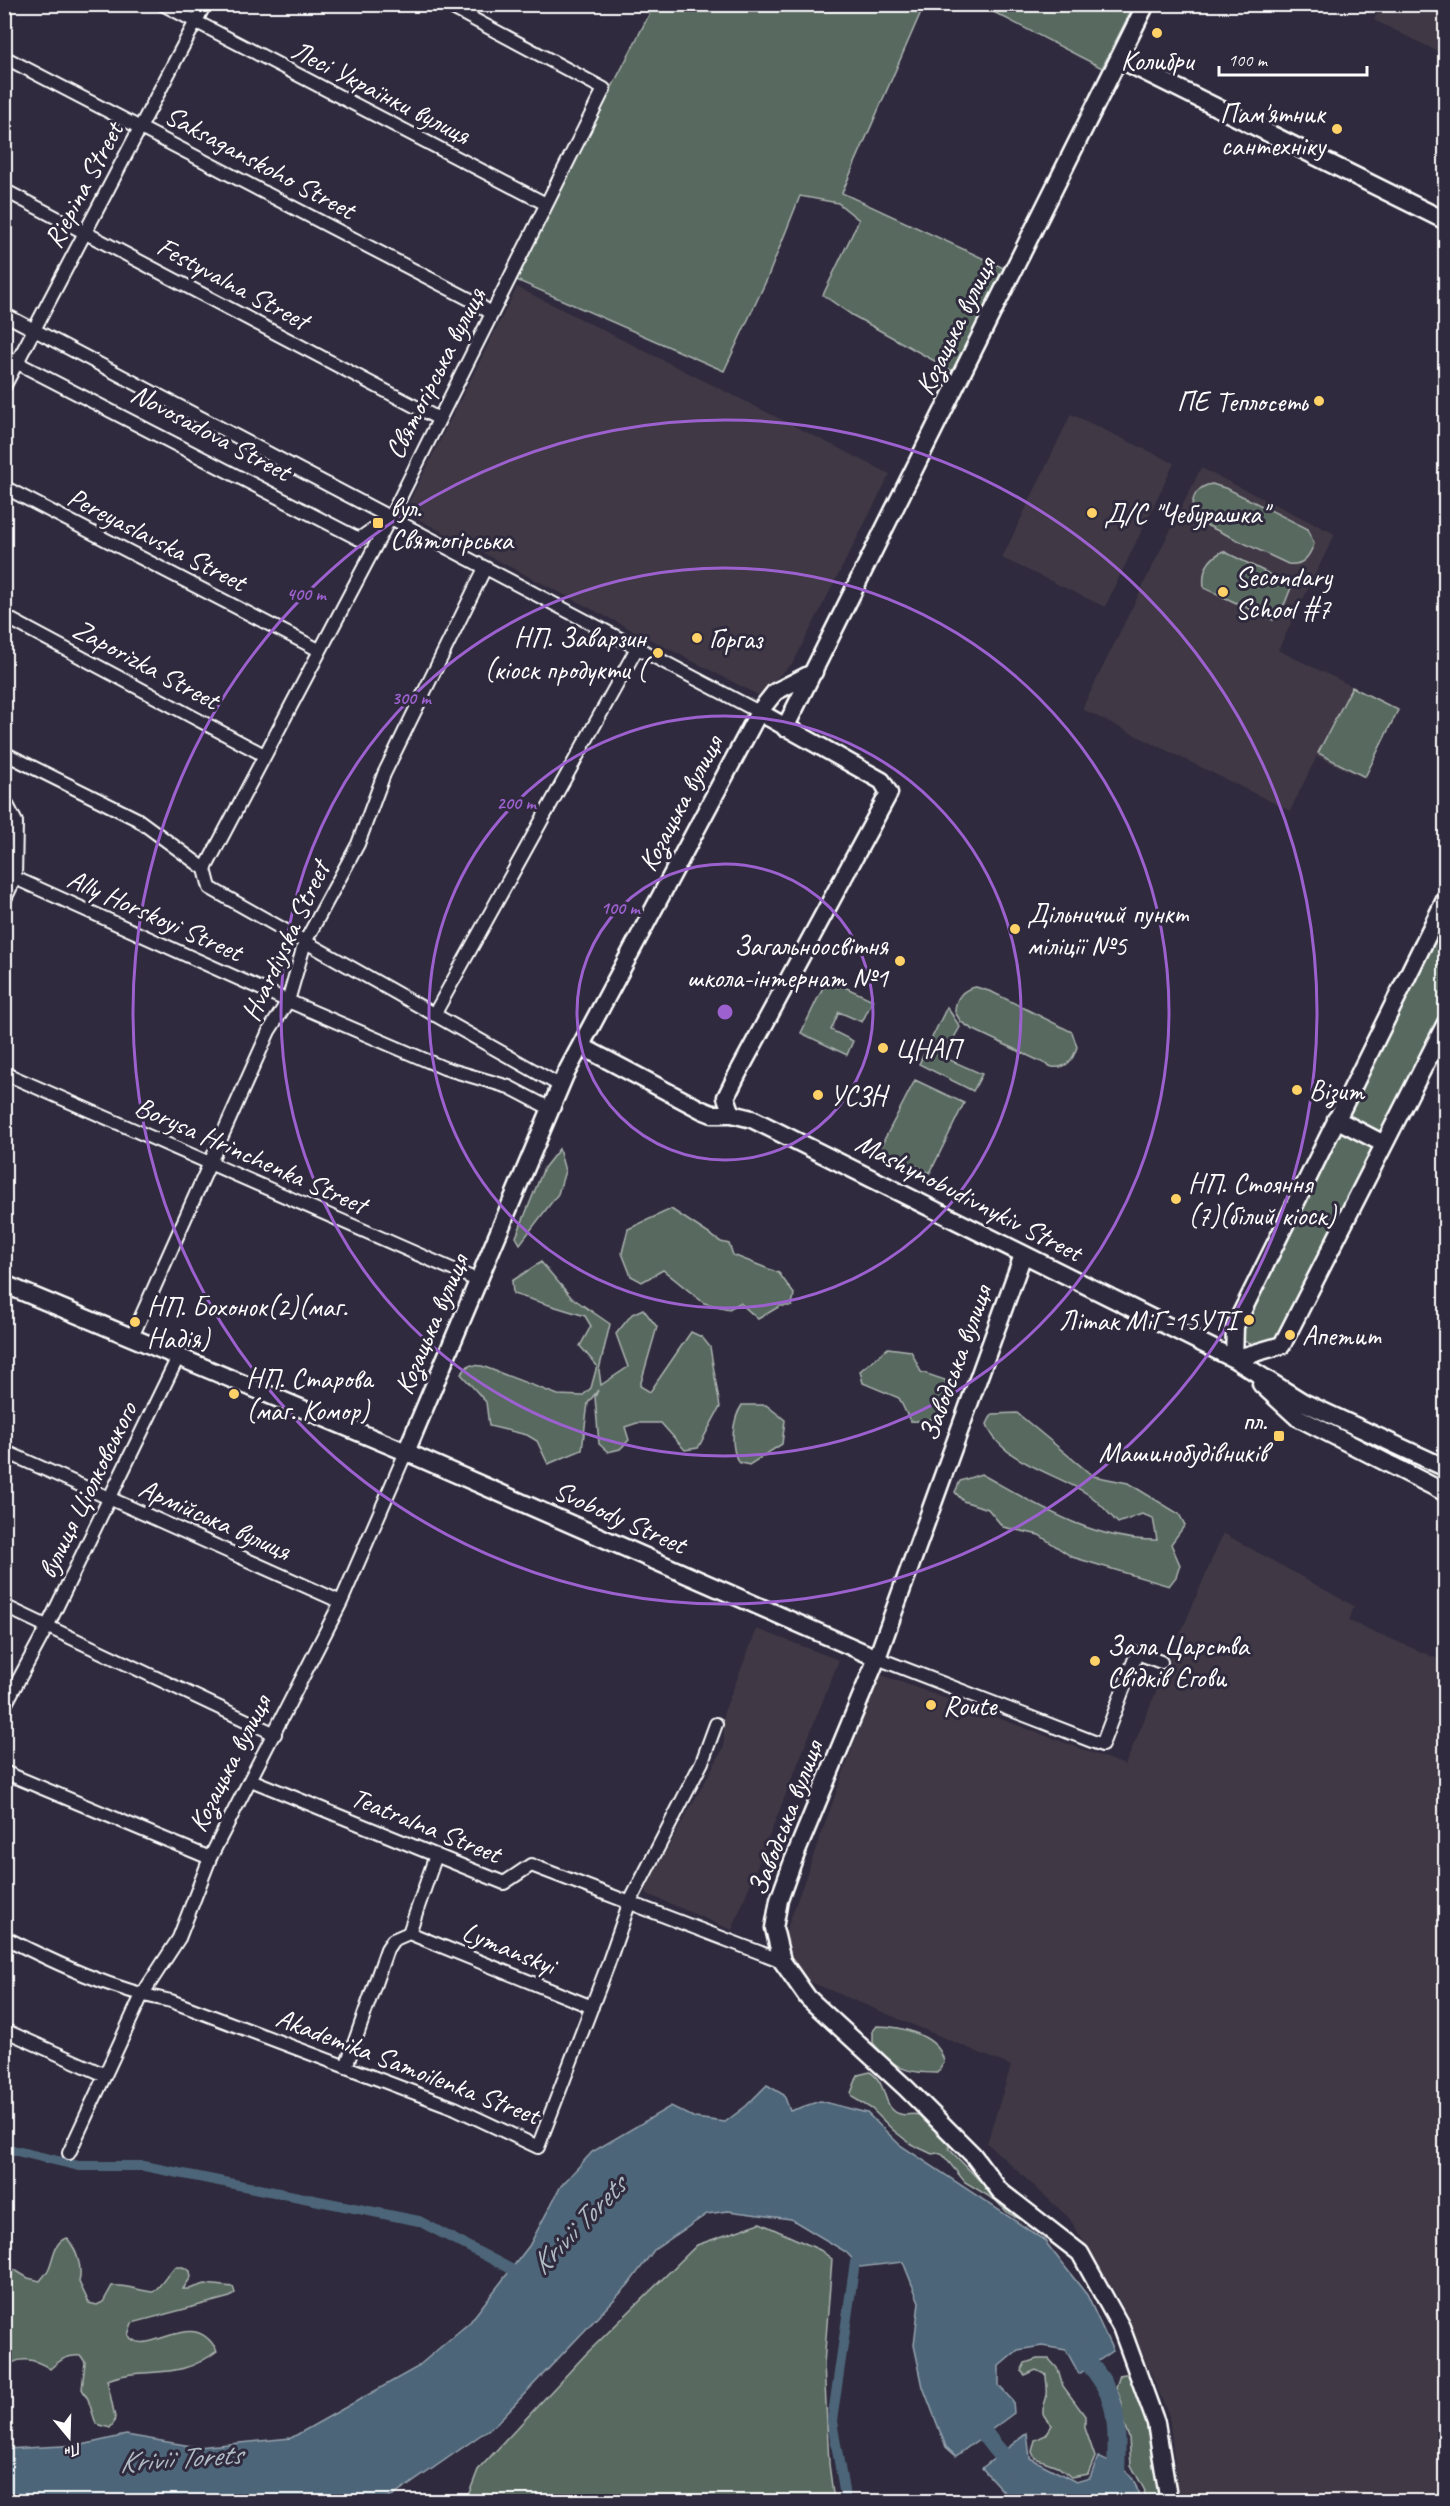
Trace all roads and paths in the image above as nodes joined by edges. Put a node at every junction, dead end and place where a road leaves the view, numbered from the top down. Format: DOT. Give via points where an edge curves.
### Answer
graph roads {
  1 [pos="162,4"];
  2 [pos="205,4"];
  3 [pos="445,4"];
  4 [pos="1146,4"];
  5 [pos="196,22"];
  6 [pos="4,57"];
  7 [pos="1119,59"];
  8 [pos="141,127"];
  9 [pos="4,190"];
  10 [pos="546,204"];
  11 [pos="1446,222"];
  12 [pos="85,232"];
  13 [pos="491,314"];
  14 [pos="4,315"];
  15 [pos="34,330"];
  16 [pos="4,356"];
  17 [pos="17,363"];
  18 [pos="4,387"];
  19 [pos="439,418"];
  20 [pos="4,487"];
  21 [pos="390,518"];
  22 [pos="485,568"];
  23 [pos="4,616"];
  24 [pos="637,648"];
  25 [pos="319,650"];
  26 [pos="814,672"];
  27 [pos="759,712"];
  28 [pos="785,728"];
  29 [pos="4,753"];
  30 [pos="264,755"];
  31 [pos="4,799"];
  32 [pos="205,869"];
  33 [pos="15,878"];
  34 [pos="1446,898"];
  35 [pos="4,901"];
  36 [pos="305,942"];
  37 [pos="288,1001"];
  38 [pos="434,1015"];
  39 [pos="1446,1023"];
  40 [pos="581,1046"];
  41 [pos="4,1073"];
  42 [pos="561,1086"];
  43 [pos="551,1109"];
  44 [pos="732,1114"];
  45 [pos="1336,1119"];
  46 [pos="1384,1144"];
  47 [pos="210,1165"];
  48 [pos="1023,1255"];
  49 [pos="479,1281"];
  50 [pos="4,1284"];
  51 [pos="132,1337"];
  52 [pos="178,1357"];
  53 [pos="1234,1359"];
  54 [pos="4,1451"];
  55 [pos="406,1452"];
  56 [pos="1446,1468"];
  57 [pos="1446,1494"];
  58 [pos="110,1498"];
  59 [pos="341,1602"];
  60 [pos="4,1606"];
  61 [pos="48,1625"];
  62 [pos="876,1658"];
  63 [pos="1161,1662"];
  64 [pos="4,1707"];
  65 [pos="716,1724"];
  66 [pos="275,1734"];
  67 [pos="4,1772"];
  68 [pos="251,1780"];
  69 [pos="436,1855"];
  70 [pos="210,1858"];
  71 [pos="629,1904"];
  72 [pos="409,1933"];
  73 [pos="4,1937"];
  74 [pos="782,1961"];
  75 [pos="142,1995"];
  76 [pos="592,2007"];
  77 [pos="4,2030"];
  78 [pos="346,2067"];
  79 [pos="105,2075"];
  80 [pos="69,2153"];
  81 [pos="1168,2502"];
  1 -- 5 [label="street, Лесі Українки вулиця"];
  2 -- 5 [label="street, Riepina Street"];
  3 -- 10 [label="street, Святогірська вулиця" via="604,89"];
  4 -- 7 [label="street, Козацька вулиця"];
  5 -- 8 [label="street, Riepina Street"];
  5 -- 10 [label="street, Лесі Українки вулиця"];
  6 -- 8 [label="street, Saksaganskoho Street"];
  7 -- 11 [label="street"];
  7 -- 26 [label="street, Козацька вулиця"];
  8 -- 12 [label="street, Riepina Street"];
  8 -- 13 [label="street, Saksaganskoho Street"];
  9 -- 12 [label="street, Festyvalna Street"];
  10 -- 13 [label="street, Святогірська вулиця"];
  12 -- 15 [label="street, Riepina Street"];
  12 -- 19 [label="street, Festyvalna Street"];
  13 -- 19 [label="street, Святогірська вулиця"];
  14 -- 15 [label="street, Novosadova Street"];
  15 -- 17 [label="street, Riepina Street"];
  15 -- 21 [label="street, Novosadova Street"];
  16 -- 17 [label="street, Novosadova Street"];
  17 -- 18 [label="street, Riepina Street"];
  17 -- 21 [label="street, Novosadova Street" via="360,539"];
  19 -- 21 [label="street, Святогірська вулиця"];
  20 -- 25 [label="street, Pereyaslavska Street"];
  21 -- 22 [label="street, Novosadova Street"];
  21 -- 25 [label="street, Святогірська вулиця"];
  22 -- 24 [label="street, Novosadova Street"];
  22 -- 36 [label="street, Hvardiyska Street" via="384,774 358,844"];
  23 -- 30 [label="street, Zaporizka Street"];
  24 -- 27 [label="street, Novosadova Street"];
  24 -- 38 [label="street"];
  25 -- 30 [label="street, Святогірська вулиця"];
  26 -- 27 [label="street, Козацька вулиця" via="775,692"];
  26 -- 28 [label="street, Козацька вулиця"];
  27 -- 28 [label="street, Novosadova Street"];
  27 -- 40 [label="street, Козацька вулиця"];
  28 -- 44 [label="street, Novosadova Street" via="882,781 889,793 726,1097"];
  29 -- 32 [label="street, Ally Horskoyi Street" via="137,819"];
  30 -- 32 [label="street, Святогірська вулиця"];
  31 -- 33 [label="street" via="16,822"];
  32 -- 36 [label="street, Ally Horskoyi Street" via="210,888"];
  33 -- 35 [label="street"];
  33 -- 37 [label="street, Ally Horskoyi Street"];
  34 -- 45 [label="street"];
  36 -- 37 [label="street, Hvardiyska Street"];
  36 -- 38 [label="street, Ally Horskoyi Street"];
  37 -- 43 [label="street, Ally Horskoyi Street" via="444,1068 509,1087"];
  37 -- 47 [label="street, Hvardiyska Street" via="269,1031"];
  38 -- 42 [label="street, Ally Horskoyi Street"];
  39 -- 46 [label="street"];
  40 -- 42 [label="street, Козацька вулиця"];
  40 -- 44 [label="street, Mashynobudivnykiv Street" via="702,1110"];
  41 -- 47 [label="street, Borysa Hrinchenka Street"];
  42 -- 43 [label="street, Козацька вулиця"];
  43 -- 49 [label="street, Козацька вулиця"];
  44 -- 48 [label="street, Mashynobudivnykiv Street" via="752,1119"];
  45 -- 46 [label="street"];
  45 -- 53 [label="street" via="1235,1326"];
  46 -- 53 [label="street" via="1282,1345"];
  47 -- 49 [label="street, Borysa Hrinchenka Street"];
  47 -- 51 [label="street, Hvardiyska Street"];
  48 -- 53 [label="street, Mashynobudivnykiv Street"];
  48 -- 62 [label="street, Заводська вулиця"];
  49 -- 55 [label="street, Козацька вулиця"];
  50 -- 51 [label="street, Svobody Street"];
  51 -- 52 [label="street, Svobody Street"];
  52 -- 55 [label="street, Svobody Street"];
  52 -- 58 [label="street, вулиця Ціолковського"];
  53 -- 56 [label="street, Mashynobudivnykiv Street" via="1303,1402"];
  53 -- 57 [label="street, Mashynobudivnykiv Street" via="1297,1418"];
  54 -- 58 [label="street, Армійська вулиця"];
  55 -- 59 [label="street, Козацька вулиця"];
  55 -- 62 [label="street, Svobody Street"];
  58 -- 59 [label="street, Армійська вулиця"];
  58 -- 61 [label="street, вулиця Ціолковського"];
  59 -- 66 [label="street, Козацька вулиця"];
  60 -- 61 [label="street"];
  61 -- 64 [label="street, вулиця Ціолковського"];
  61 -- 66 [label="street"];
  62 -- 63 [label="street, Svobody Street" via="1102,1745 1137,1653"];
  62 -- 74 [label="street, Заводська вулиця" via="779,1900 774,1928"];
  65 -- 71 [label="street, Akademika Samoilenka Street" via="702,1762"];
  66 -- 68 [label="street, Козацька вулиця"];
  67 -- 70 [label="street"];
  68 -- 69 [label="street, Teatralna Street"];
  68 -- 70 [label="street, Козацька вулиця"];
  69 -- 71 [label="street, Teatralna Street" via="504,1883 531,1865"];
  69 -- 72 [label="street"];
  70 -- 75 [label="street, Козацька вулиця" via="179,1938"];
  71 -- 74 [label="street, Teatralna Street"];
  71 -- 76 [label="street, Akademika Samoilenka Street"];
  72 -- 76 [label="street, Lymanskyi"];
  72 -- 78 [label="street" via="393,1940 387,1949"];
  73 -- 75 [label="street, Akademika Samoilenka Street"];
  74 -- 81 [label="street, Заводська вулиця" via="808,1998 915,2096 973,2155 1000,2191 1080,2253 1121,2327 1156,2423"];
  75 -- 78 [label="street, Akademika Samoilenka Street" via="171,2001"];
  75 -- 79 [label="street, Козацька вулиця"];
  76 -- 78 [label="street, Akademika Samoilenka Street" via="538,2147 455,2108"];
  77 -- 79 [label="street"];
  79 -- 80 [label="street, Козацька вулиця"];
}
